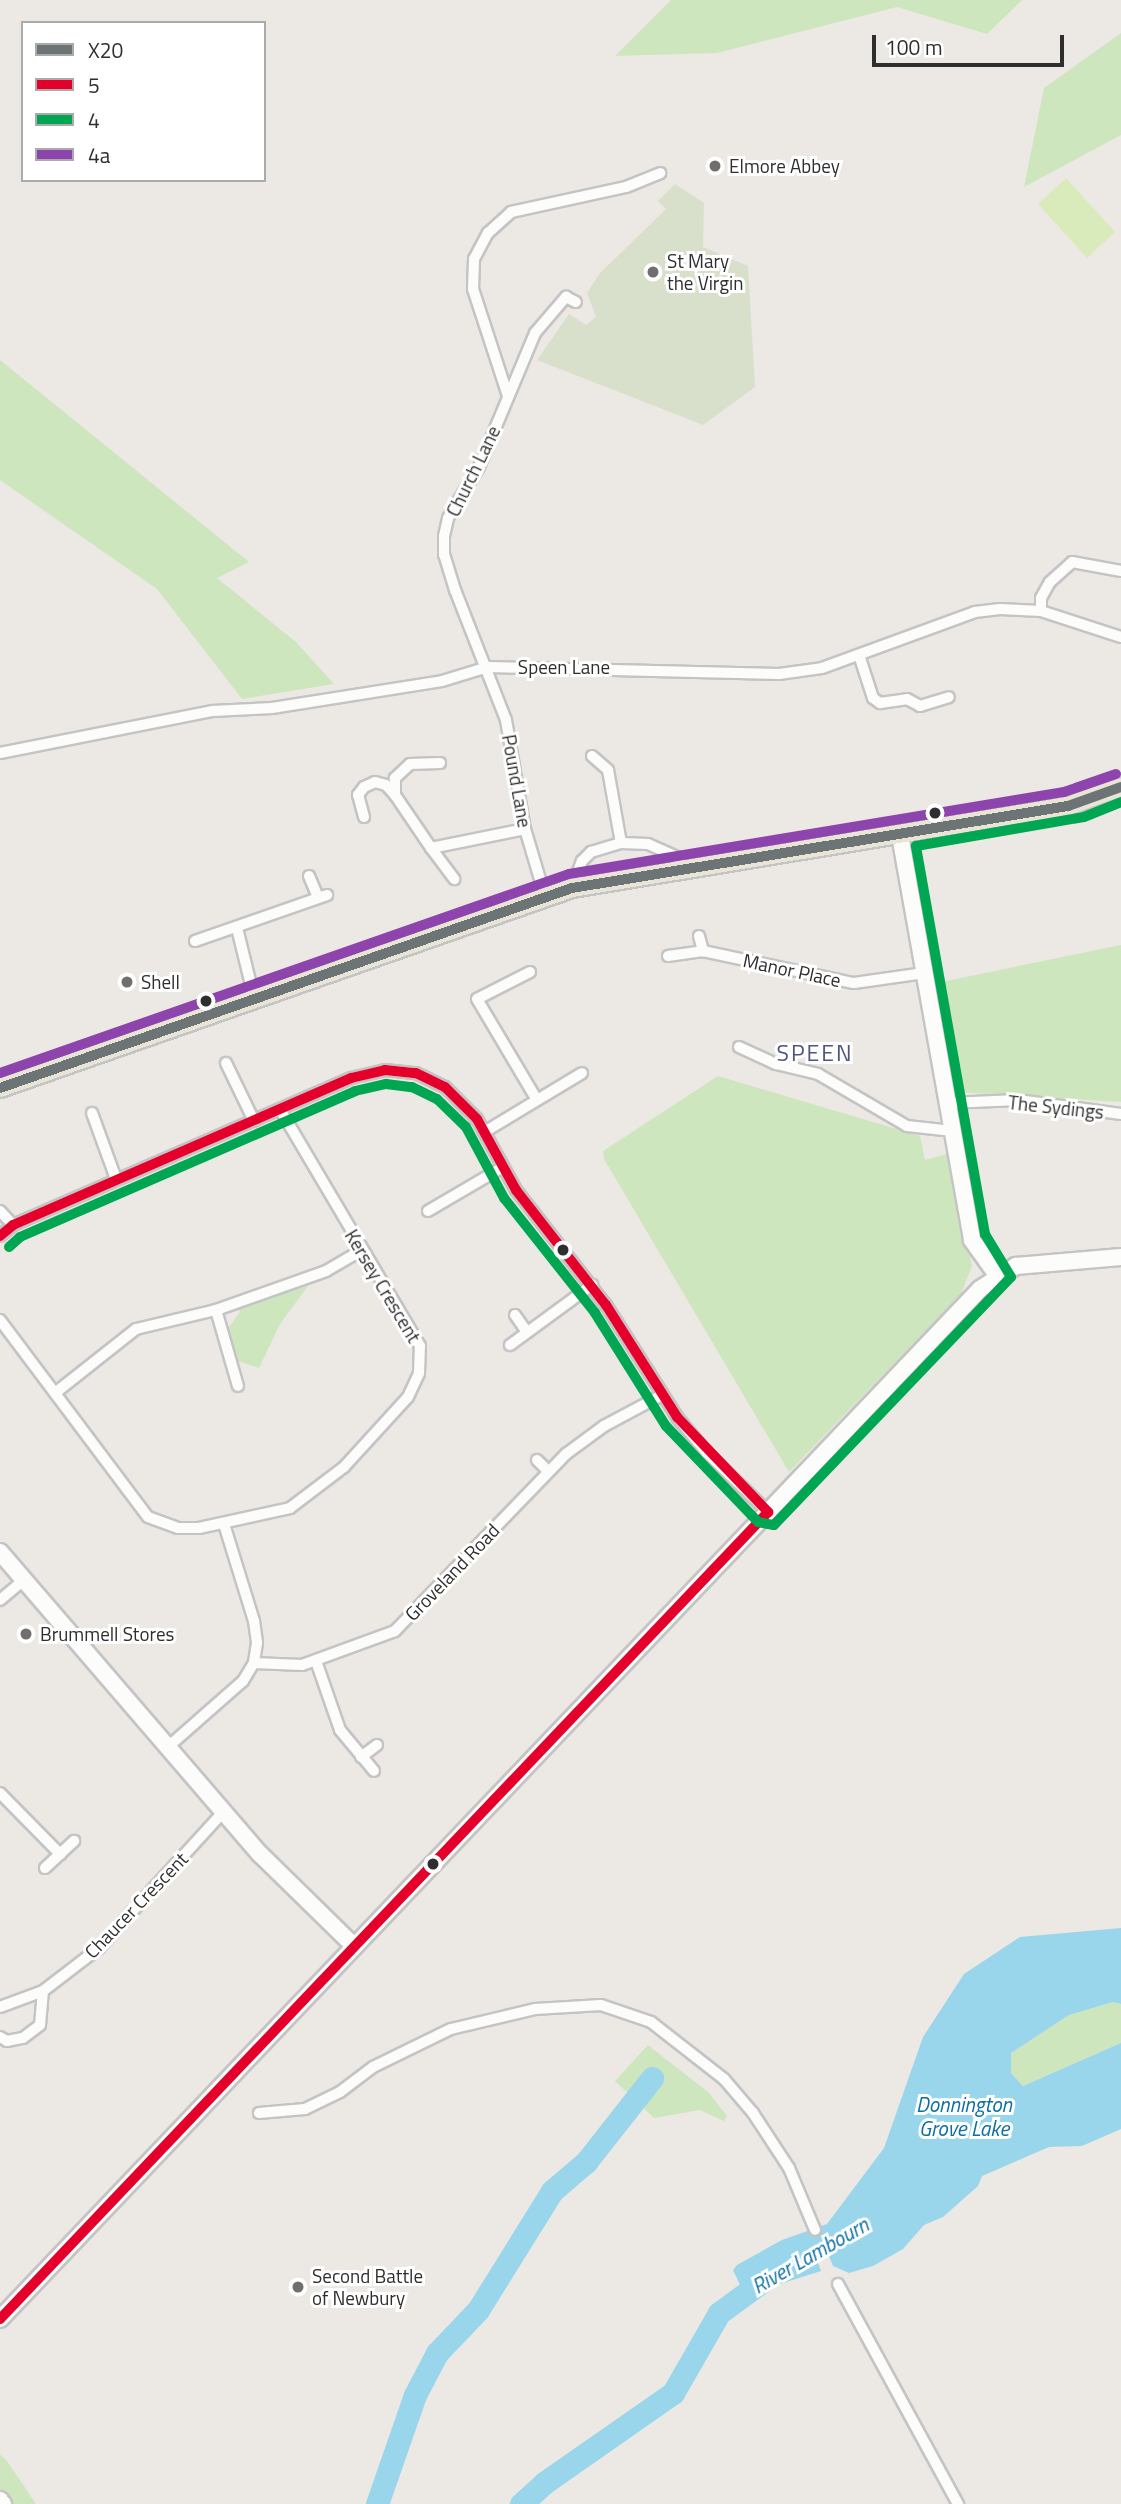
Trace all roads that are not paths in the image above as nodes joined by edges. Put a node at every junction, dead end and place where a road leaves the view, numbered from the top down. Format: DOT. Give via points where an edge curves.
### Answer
graph roads {
  1 [pos="660,173"];
  2 [pos="576,302"];
  3 [pos="508,396"];
  4 [pos="1121,571"];
  5 [pos="1041,611"];
  6 [pos="1121,637"];
  7 [pos="860,658"];
  8 [pos="488,667"];
  9 [pos="949,697"];
  10 [pos="0,753"];
  11 [pos="592,756"];
  12 [pos="440,762"];
  13 [pos="1121,786"];
  14 [pos="395,795"];
  15 [pos="364,817"];
  16 [pos="525,829"];
  17 [pos="900,835"];
  18 [pos="621,843"];
  19 [pos="431,848"];
  20 [pos="688,870"];
  21 [pos="309,876"];
  22 [pos="454,879"];
  23 [pos="572,888"];
  24 [pos="545,897"];
  25 [pos="237,928"];
  26 [pos="699,936"];
  27 [pos="195,941"];
  28 [pos="703,951"];
  29 [pos="668,956"];
  30 [pos="530,972"];
  31 [pos="923,974"];
  32 [pos="254,997"];
  33 [pos="739,1047"];
  34 [pos="226,1063"];
  35 [pos="582,1073"];
  36 [pos="0,1088"];
  37 [pos="537,1100"];
  38 [pos="949,1103"];
  39 [pos="281,1111"];
  40 [pos="92,1113"];
  41 [pos="1121,1114"];
  42 [pos="254,1121"];
  43 [pos="486,1131"];
  44 [pos="953,1131"];
  45 [pos="503,1167"];
  46 [pos="116,1179"];
  47 [pos="0,1211"];
  48 [pos="428,1212"];
  49 [pos="13,1225"];
  50 [pos="0,1236"];
  51 [pos="362,1250"];
  52 [pos="1121,1257"];
  53 [pos="997,1275"];
  54 [pos="592,1285"];
  55 [pos="216,1310"];
  56 [pos="515,1315"];
  57 [pos="0,1320"];
  58 [pos="527,1332"];
  59 [pos="510,1345"];
  60 [pos="238,1386"];
  61 [pos="55,1393"];
  62 [pos="662,1395"];
  63 [pos="537,1460"];
  64 [pos="548,1471"];
  65 [pos="768,1511"];
  66 [pos="224,1524"];
  67 [pos="0,1552"];
  68 [pos="26,1578"];
  69 [pos="0,1600"];
  70 [pos="316,1661"];
  71 [pos="254,1664"];
  72 [pos="377,1745"];
  73 [pos="169,1746"];
  74 [pos="361,1757"];
  75 [pos="374,1771"];
  76 [pos="0,1793"];
  77 [pos="223,1812"];
  78 [pos="74,1841"];
  79 [pos="60,1854"];
  80 [pos="45,1868"];
  81 [pos="354,1946"];
  82 [pos="43,1991"];
  83 [pos="0,2007"];
  84 [pos="0,2037"];
  85 [pos="259,2113"];
  86 [pos="815,2230"];
  87 [pos="838,2284"];
  88 [pos="0,2319"];
  89 [pos="958,2504"];
  1 -- 3 [label="street" via="626,187 511,212 488,233 474,260 473,289"];
  2 -- 3 [label="street, Church Lane" via="566,297 542,324"];
  3 -- 8 [label="street, Church Lane" via="444,536 447,567"];
  4 -- 5 [label="street" via="1070,558 1041,598"];
  5 -- 6 [label="street, Speen Lane"];
  5 -- 7 [label="street, Speen Lane" via="1000,608 975,612"];
  7 -- 8 [label="street, Speen Lane" via="779,674"];
  7 -- 9 [label="street" via="873,698 880,703 907,699 920,706"];
  8 -- 10 [label="street, Speen Lane" via="442,681 272,708 213,711"];
  8 -- 16 [label="street, Pound Lane" via="509,732"];
  11 -- 18 [label="street" via="608,770"];
  12 -- 14 [label="street" via="410,764 395,778"];
  13 -- 17 [label="main road" via="1082,803"];
  14 -- 15 [label="street" via="375,782 364,787 358,795"];
  14 -- 19 [label="street"];
  16 -- 19 [label="street"];
  16 -- 24 [label="street, Pound Lane"];
  17 -- 20 [label="main road"];
  17 -- 31 [label="street"];
  18 -- 20 [label="street" via="648,844 677,858"];
  18 -- 23 [label="street" via="591,852 582,861"];
  19 -- 22 [label="street"];
  20 -- 23 [label="main road"];
  21 -- 25 [label="street" via="323,896"];
  23 -- 24 [label="main road"];
  24 -- 32 [label="main road"];
  25 -- 27 [label="street"];
  25 -- 32 [label="street"];
  26 -- 28 [label="street"];
  28 -- 29 [label="street, Manor Place"];
  28 -- 31 [label="street, Manor Place" via="854,983"];
  30 -- 37 [label="street" via="477,999"];
  31 -- 38 [label="street"];
  32 -- 36 [label="main road"];
  33 -- 44 [label="street" via="776,1064 818,1074 907,1126"];
  34 -- 42 [label="street"];
  35 -- 37 [label="street"];
  37 -- 43 [label="street"];
  38 -- 41 [label="street, The Sydings" via="1018,1100"];
  38 -- 44 [label="street"];
  39 -- 42 [label="street"];
  39 -- 43 [label="street" via="364,1073 400,1070 445,1087"];
  39 -- 51 [label="street, Kersey Crescent"];
  40 -- 46 [label="street"];
  42 -- 46 [label="street"];
  43 -- 45 [label="street"];
  44 -- 53 [label="street" via="972,1240"];
  45 -- 48 [label="street"];
  45 -- 54 [label="street" via="532,1213"];
  46 -- 49 [label="street"];
  47 -- 49 [label="street"];
  49 -- 50 [label="street"];
  51 -- 55 [label="street" via="326,1271"];
  51 -- 66 [label="street, Kersey Crescent" via="421,1346 419,1373 408,1398 344,1467 290,1508"];
  52 -- 53 [label="street" via="1028,1263"];
  53 -- 65 [label="street"];
  54 -- 58 [label="street"];
  54 -- 62 [label="street"];
  55 -- 60 [label="street"];
  55 -- 61 [label="street" via="136,1329"];
  56 -- 58 [label="street"];
  57 -- 61 [label="street, Kersey Crescent"];
  58 -- 59 [label="street"];
  61 -- 66 [label="street, Kersey Crescent" via="148,1517 178,1528"];
  62 -- 64 [label="street, Groveland Road" via="587,1437"];
  62 -- 65 [label="street" via="706,1453"];
  63 -- 64 [label="street"];
  64 -- 70 [label="street, Groveland Road" via="406,1622 385,1637"];
  65 -- 81 [label="street"];
  66 -- 71 [label="street" via="254,1621"];
  67 -- 68 [label="street"];
  68 -- 69 [label="street"];
  68 -- 73 [label="street"];
  70 -- 71 [label="street, Groveland Road" via="277,1667"];
  70 -- 74 [label="street" via="340,1730"];
  71 -- 73 [label="street" via="243,1681"];
  72 -- 74 [label="street"];
  73 -- 77 [label="street"];
  74 -- 75 [label="street"];
  76 -- 79 [label="street"];
  77 -- 81 [label="street"];
  77 -- 82 [label="street, Chaucer Crescent" via="99,1948"];
  78 -- 79 [label="street"];
  79 -- 80 [label="street"];
  81 -- 88 [label="street"];
  82 -- 83 [label="street, Chaucer Crescent"];
  82 -- 84 [label="street" via="40,2025 23,2038 7,2041"];
  85 -- 86 [label="street" via="305,2109 340,2092 373,2067 451,2029 535,2009 601,2005 651,2022 724,2079 789,2168"];
  87 -- 89 [label="street"];
}
